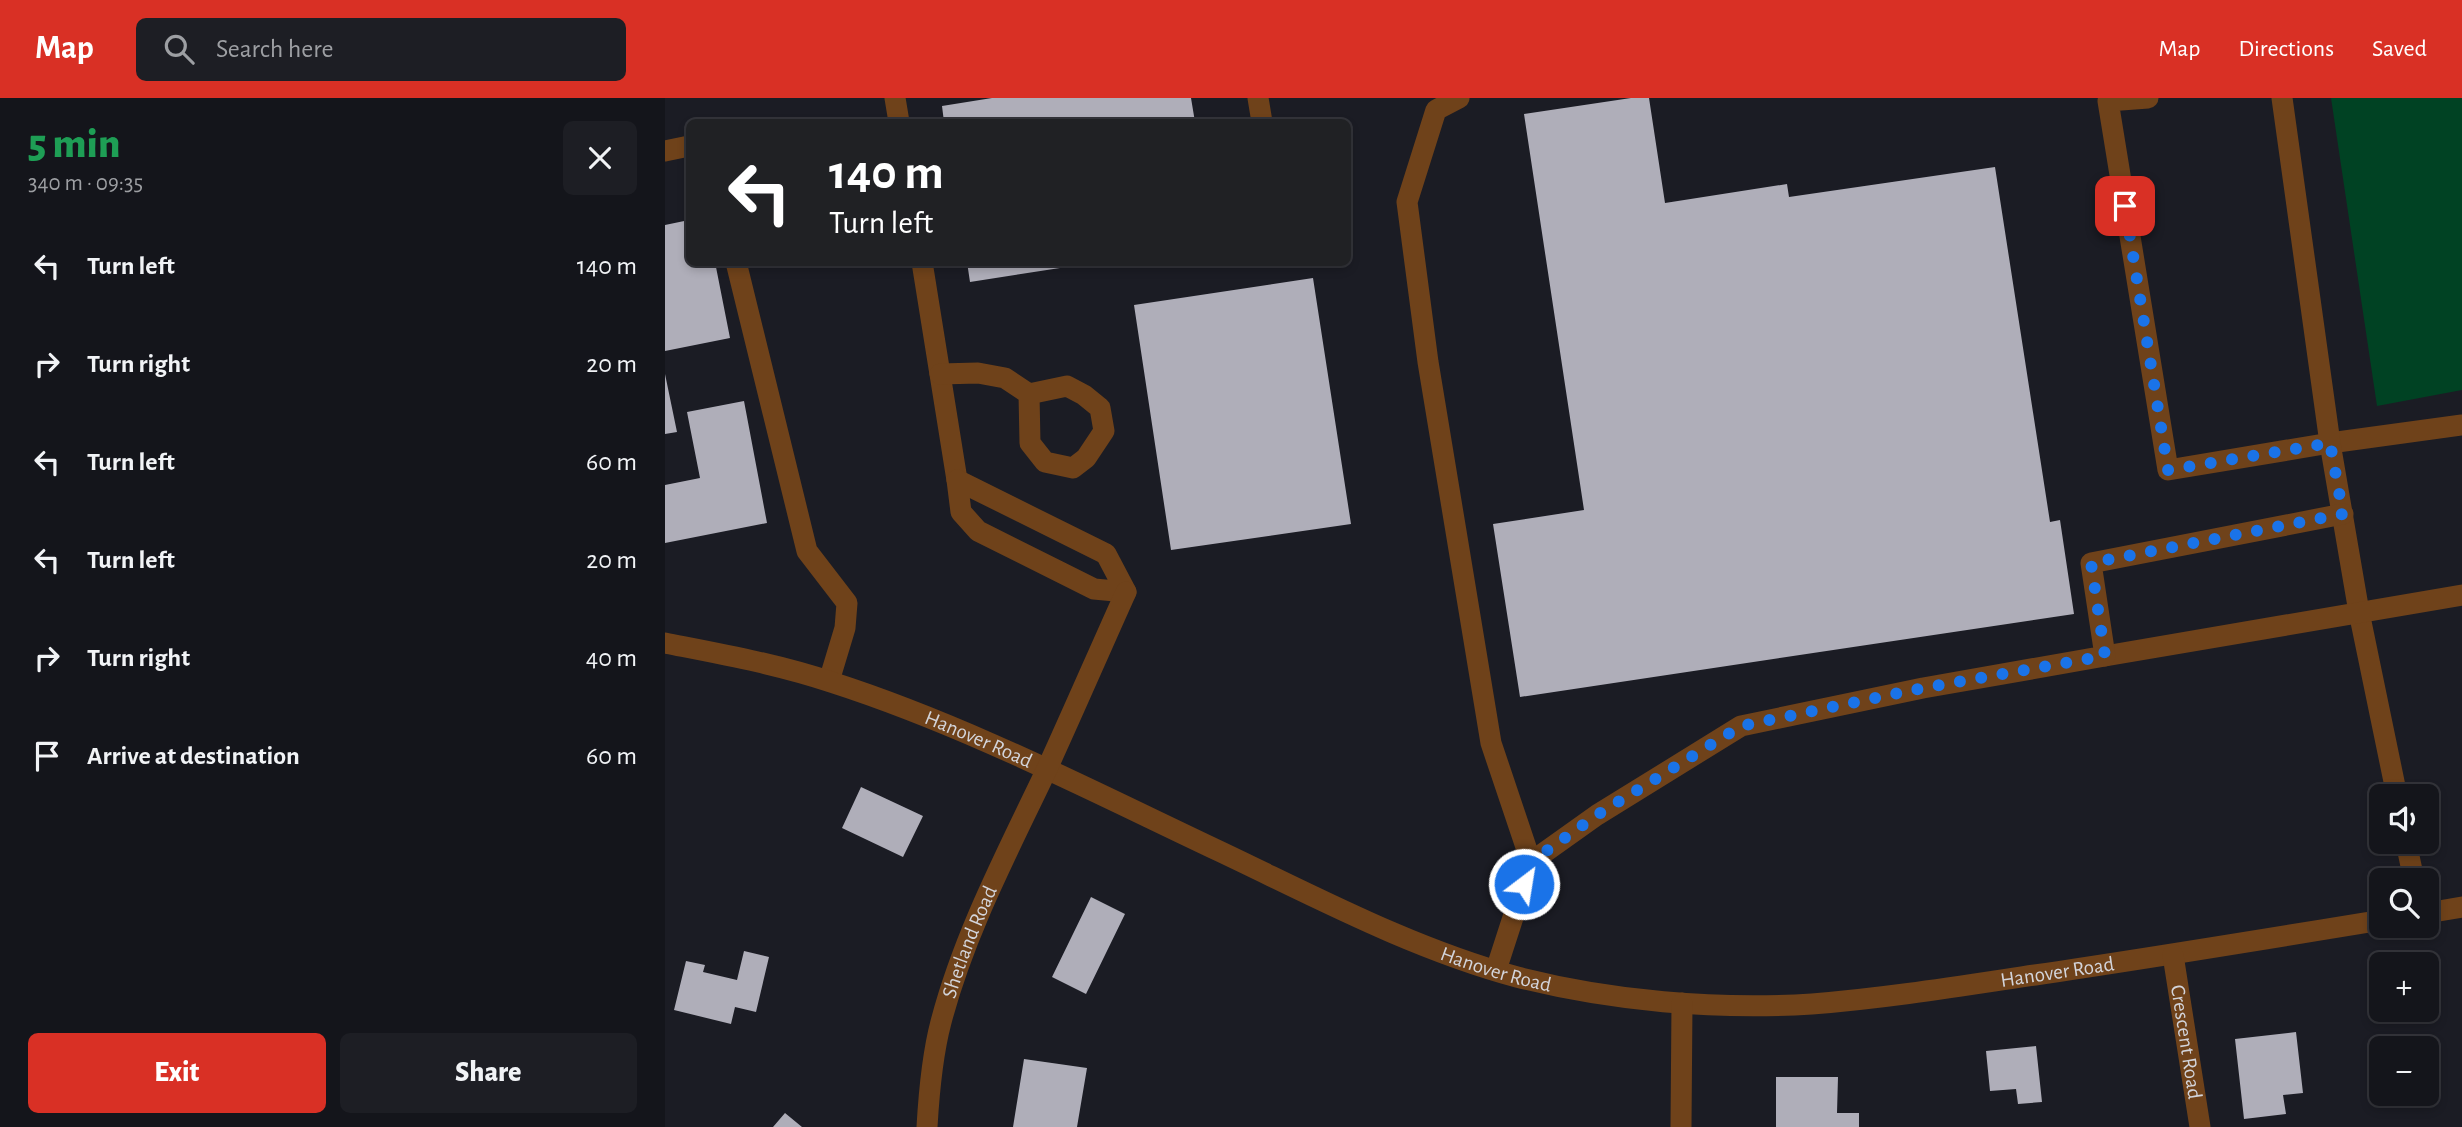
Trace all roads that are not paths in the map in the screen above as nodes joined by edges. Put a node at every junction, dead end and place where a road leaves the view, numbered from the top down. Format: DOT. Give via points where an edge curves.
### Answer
graph roads {
  1 [pos="895,98"];
  2 [pos="1258,98"];
  3 [pos="1459,98"];
  4 [pos="2148,98"];
  5 [pos="2281,98"];
  6 [pos="898,119"];
  7 [pos="1262,119"];
  8 [pos="686,147"];
  9 [pos="665,151"];
  10 [pos="737,266"];
  11 [pos="923,266"];
  12 [pos="940,374"];
  13 [pos="1029,394"];
  14 [pos="2462,425"];
  15 [pos="2330,443"];
  16 [pos="957,480"];
  17 [pos="2343,514"];
  18 [pos="1126,592"];
  19 [pos="2462,595"];
  20 [pos="2359,612"];
  21 [pos="665,643"];
  22 [pos="2105,656"];
  23 [pos="829,681"];
  24 [pos="1047,769"];
  25 [pos="2395,784"];
  26 [pos="1531,862"];
  27 [pos="2462,907"];
  28 [pos="2439,911"];
  29 [pos="2369,922"];
  30 [pos="2173,955"];
  31 [pos="1496,971"];
  32 [pos="1682,1003"];
  33 [pos="927,1127"];
  34 [pos="1681,1127"];
  35 [pos="2200,1127"];
  1 -- 6 [label="street"];
  2 -- 7 [label="street"];
  3 -- 26 [label="street" via="1436,110 1407,202 1428,362 1491,743"];
  4 -- 15 [label="street" via="2108,101 2168,470"];
  5 -- 15 [label="street"];
  8 -- 9 [label="street"];
  10 -- 23 [label="street" via="807,551 847,603 845,628"];
  11 -- 12 [label="street"];
  12 -- 13 [label="street" via="1005,378"];
  12 -- 16 [label="street"];
  14 -- 15 [label="street"];
  15 -- 17 [label="street"];
  16 -- 18 [label="street" via="1106,555"];
  16 -- 18 [label="street" via="961,512 978,531 1094,589"];
  17 -- 20 [label="street"];
  17 -- 22 [label="street" via="2091,563"];
  18 -- 24 [label="street, Shetland Road"];
  19 -- 20 [label="street"];
  20 -- 22 [label="street"];
  20 -- 25 [label="street"];
  21 -- 23 [label="street, Hanover Road"];
  22 -- 26 [label="street" via="1741,726 1597,815"];
  23 -- 24 [label="street, Hanover Road"];
  24 -- 31 [label="street, Hanover Road" via="1351,914"];
  24 -- 33 [label="street, Shetland Road" via="961,957 941,1023 929,1083"];
  26 -- 31 [label="street"];
  27 -- 28 [label="street"];
  29 -- 30 [label="street, Hanover Road"];
  30 -- 32 [label="street, Hanover Road" via="1810,1004"];
  30 -- 35 [label="street, Crescent Road"];
  31 -- 32 [label="street, Hanover Road" via="1643,1001"];
  32 -- 34 [label="street"];
}
